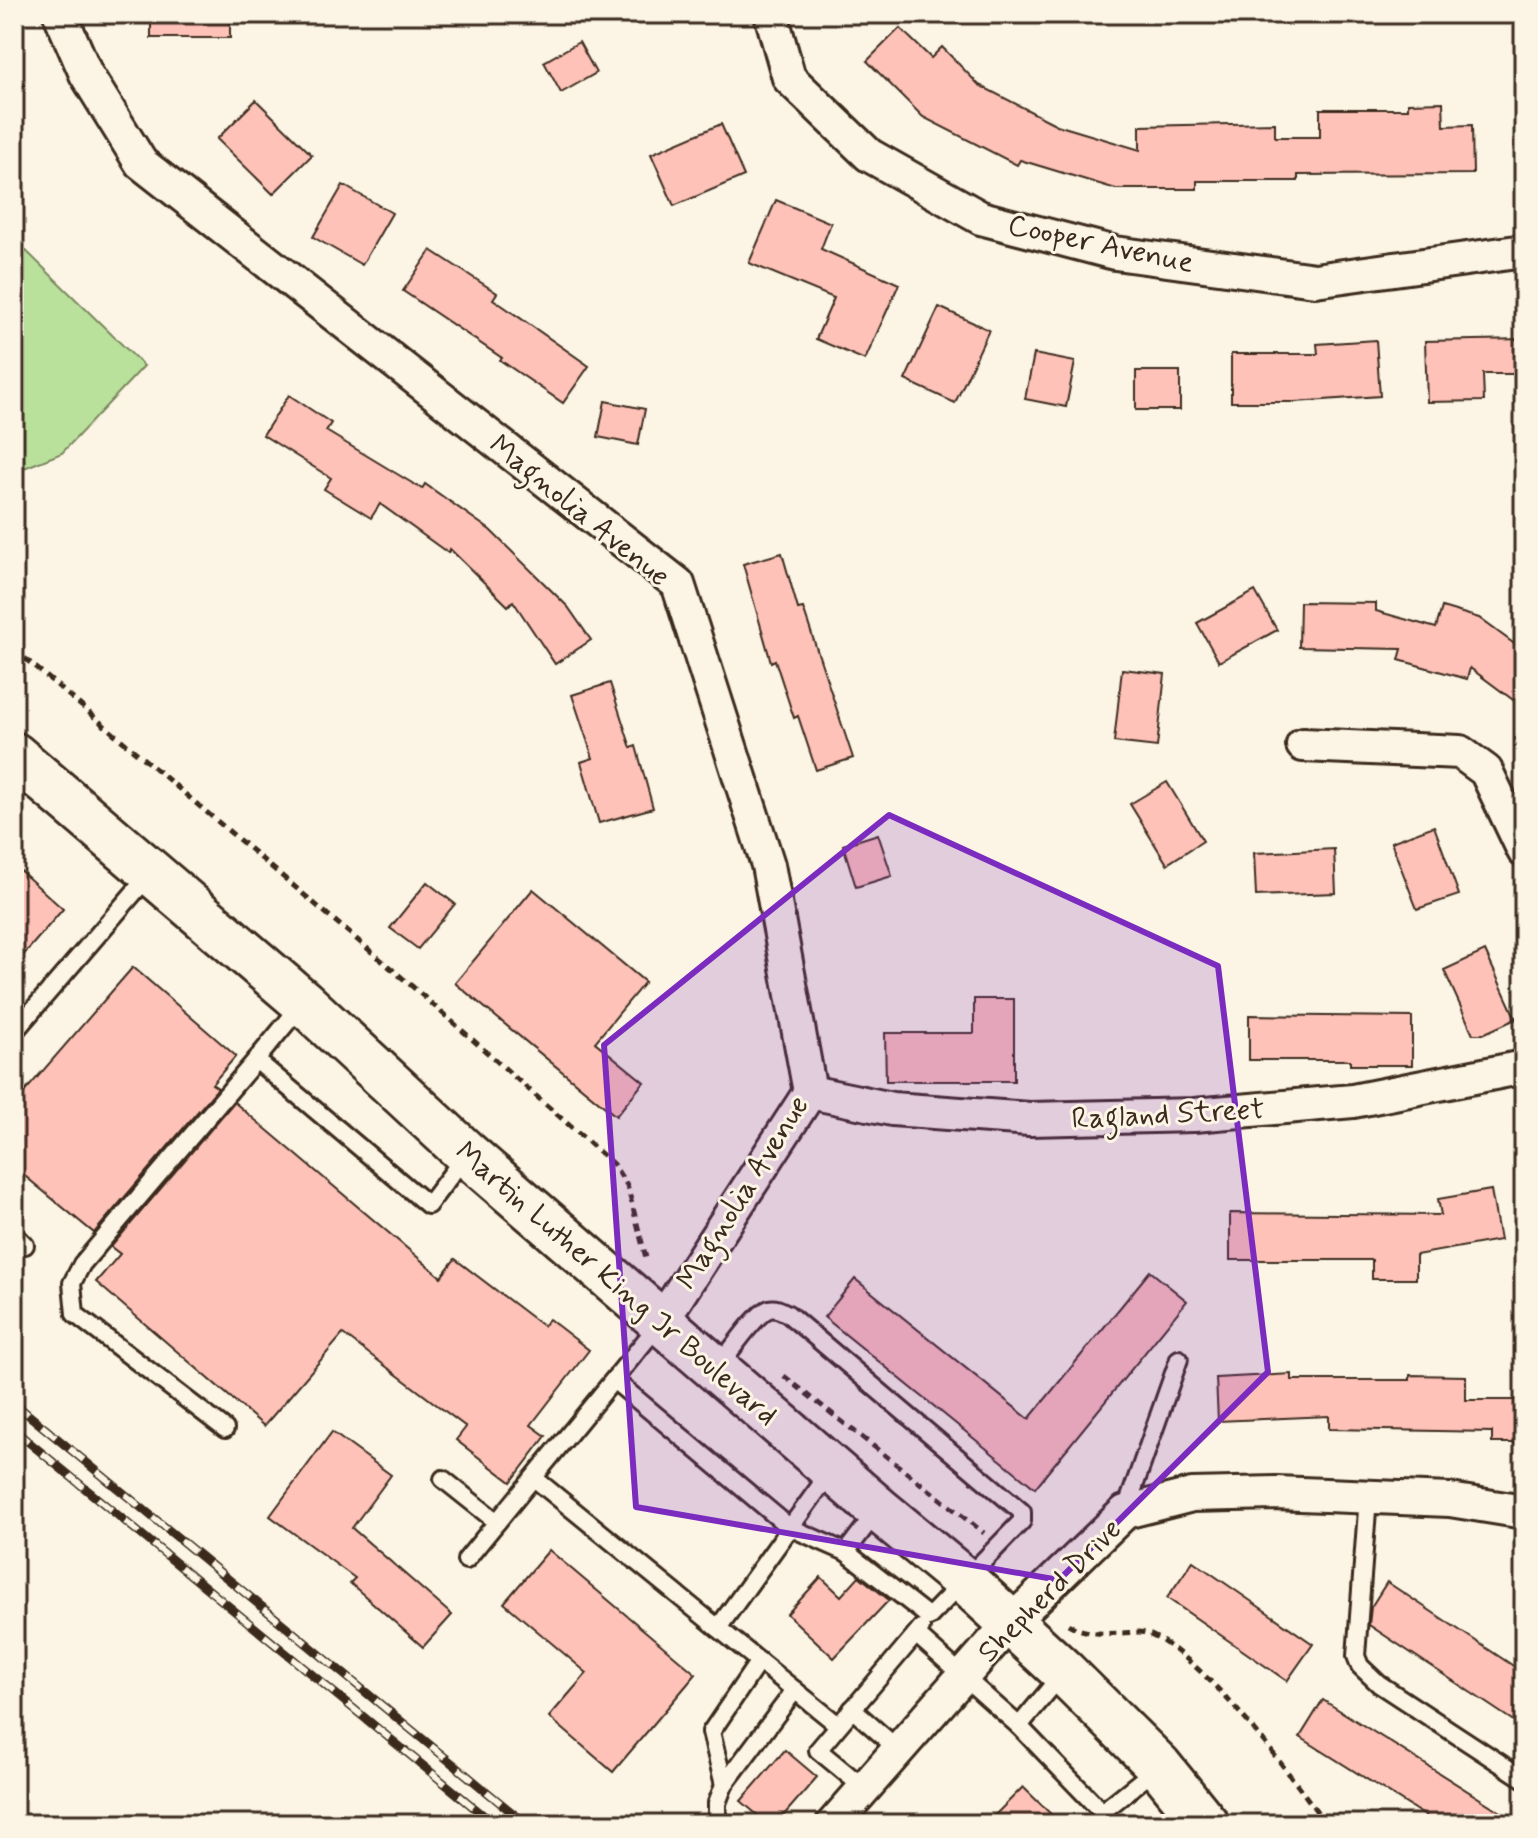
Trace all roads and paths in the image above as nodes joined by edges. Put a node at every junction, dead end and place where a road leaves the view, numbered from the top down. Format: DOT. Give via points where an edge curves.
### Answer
graph roads {
  1 [pos="60,14"];
  2 [pos="771,14"];
  3 [pos="1524,251"];
  4 [pos="1303,745"];
  5 [pos="16,760"];
  6 [pos="1524,851"];
  7 [pos="151,873"];
  8 [pos="303,1002"];
  9 [pos="14,1032"];
  10 [pos="256,1060"];
  11 [pos="1524,1067"];
  12 [pos="810,1092"];
  13 [pos="467,1154"];
  14 [pos="661,1322"];
  15 [pos="1179,1359"];
  16 [pos="716,1368"];
  17 [pos="615,1381"];
  18 [pos="225,1429"];
  19 [pos="832,1470"];
  20 [pos="534,1478"];
  21 [pos="443,1479"];
  22 [pos="1368,1497"];
  23 [pos="878,1509"];
  24 [pos="1125,1512"];
  25 [pos="1524,1512"];
  26 [pos="497,1522"];
  27 [pos="789,1527"];
  28 [pos="846,1552"];
  29 [pos="466,1560"];
  30 [pos="964,1580"];
  31 [pos="929,1617"];
  32 [pos="1010,1623"];
  33 [pos="718,1628"];
  34 [pos="917,1635"];
  35 [pos="759,1661"];
  36 [pos="1064,1672"];
  37 [pos="965,1677"];
  38 [pos="795,1690"];
  39 [pos="852,1709"];
  40 [pos="838,1725"];
  41 [pos="1019,1726"];
  42 [pos="900,1751"];
  43 [pos="1159,1766"];
  44 [pos="1524,1779"];
  45 [pos="724,1785"];
  46 [pos="864,1788"];
  47 [pos="717,1824"];
  48 [pos="833,1824"];
  49 [pos="1206,1824"];
  1 -- 12 [label="street, Magnolia Avenue" via="86,74 141,163 678,584 768,865"];
  2 -- 3 [label="street, Cooper Avenue" via="789,78 869,155 981,218 1115,253 1315,280"];
  4 -- 6 [label="street" via="1460,752 1486,771"];
  5 -- 7 [label="main road, Martin Luther King Jr Boulevard"];
  7 -- 8 [label="main road, Martin Luther King Jr Boulevard"];
  7 -- 9 [label="lane"];
  8 -- 10 [label="lane"];
  8 -- 13 [label="main road, Martin Luther King Jr Boulevard"];
  10 -- 13 [label="lane" via="428,1205"];
  10 -- 18 [label="lane" via="82,1264 72,1283 75,1314"];
  11 -- 12 [label="street, Ragland Street" via="1353,1101 1194,1115 1030,1119 892,1109"];
  12 -- 14 [label="street, Magnolia Avenue"];
  13 -- 14 [label="main road, Martin Luther King Jr Boulevard"];
  14 -- 16 [label="main road, Martin Luther King Jr Boulevard"];
  14 -- 17 [label="lane"];
  15 -- 24 [label="lane"];
  16 -- 19 [label="main road, Martin Luther King Jr Boulevard"];
  16 -- 30 [label="lane" via="760,1315 777,1308 1022,1512 1022,1521"];
  17 -- 20 [label="lane"];
  17 -- 27 [label="lane"];
  19 -- 23 [label="main road, Martin Luther King Jr Boulevard"];
  19 -- 27 [label="lane"];
  20 -- 26 [label="lane"];
  20 -- 33 [label="lane"];
  21 -- 26 [label="lane"];
  22 -- 24 [label="street, Shepherd Drive" via="1192,1495"];
  22 -- 25 [label="street, Shepherd Drive" via="1450,1500"];
  22 -- 44 [label="lane" via="1356,1656 1360,1666 1379,1684"];
  23 -- 28 [label="lane"];
  23 -- 30 [label="main road, Martin Luther King Jr Boulevard"];
  24 -- 32 [label="street, Shepherd Drive"];
  26 -- 29 [label="lane"];
  27 -- 28 [label="lane"];
  27 -- 33 [label="lane"];
  28 -- 31 [label="lane"];
  30 -- 31 [label="lane"];
  30 -- 32 [label="main road, Martin Luther King Jr Boulevard"];
  31 -- 34 [label="lane"];
  32 -- 36 [label="main road, Martin Luther King Jr Boulevard"];
  32 -- 37 [label="street, Shepherd Drive"];
  33 -- 35 [label="lane"];
  34 -- 37 [label="lane"];
  34 -- 39 [label="lane"];
  35 -- 38 [label="lane"];
  35 -- 45 [label="lane" via="711,1732"];
  36 -- 41 [label="lane"];
  36 -- 43 [label="main road, Martin Luther King Jr Boulevard"];
  37 -- 41 [label="lane"];
  37 -- 42 [label="street, Shepherd Drive"];
  38 -- 40 [label="lane"];
  38 -- 45 [label="lane"];
  39 -- 40 [label="lane"];
  39 -- 42 [label="lane"];
  40 -- 46 [label="lane" via="818,1750"];
  41 -- 43 [label="lane" via="1102,1812"];
  42 -- 46 [label="street, Shepherd Drive"];
  43 -- 49 [label="main road, Martin Luther King Jr Boulevard"];
  45 -- 47 [label="lane"];
  46 -- 48 [label="street, Shepherd Drive"];
}
